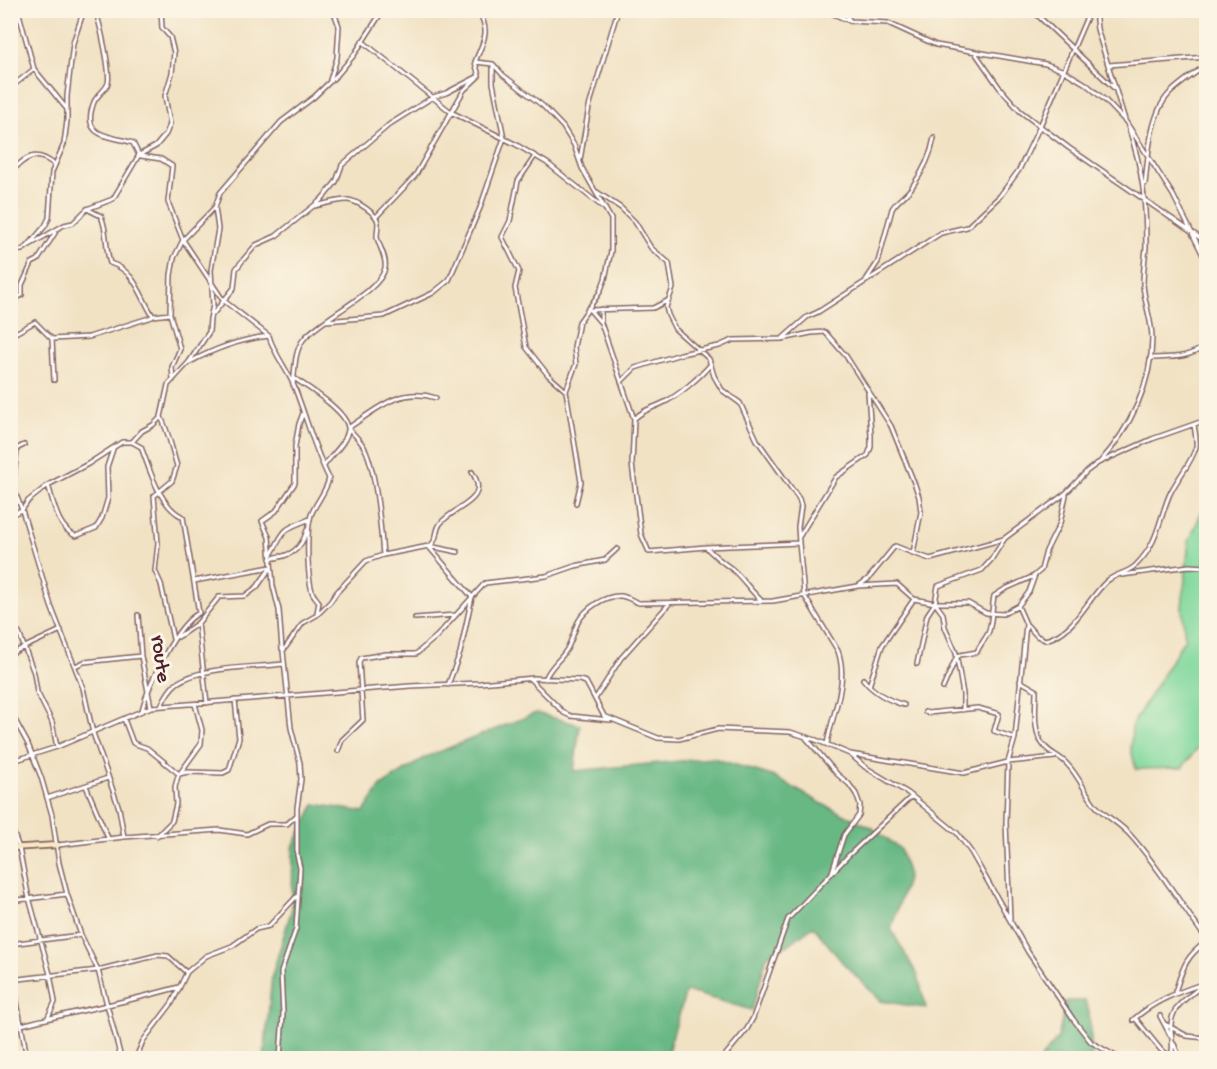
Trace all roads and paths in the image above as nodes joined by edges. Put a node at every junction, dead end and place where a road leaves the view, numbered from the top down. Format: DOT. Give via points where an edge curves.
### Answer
graph roads {
  1 [pos="18,10"];
  2 [pos="84,10"];
  3 [pos="95,10"];
  4 [pos="161,10"];
  5 [pos="333,10"];
  6 [pos="383,10"];
  7 [pos="478,10"];
  8 [pos="618,10"];
  9 [pos="824,10"];
  10 [pos="844,10"];
  11 [pos="1032,10"];
  12 [pos="1090,10"];
  13 [pos="1095,10"];
  14 [pos="850,21"];
  15 [pos="362,41"];
  16 [pos="1073,48"];
  17 [pos="975,52"];
  18 [pos="1206,57"];
  19 [pos="475,62"];
  20 [pos="493,64"];
  21 [pos="1109,64"];
  22 [pos="1206,65"];
  23 [pos="34,69"];
  24 [pos="1064,71"];
  25 [pos="479,76"];
  26 [pos="330,82"];
  27 [pos="10,88"];
  28 [pos="1116,91"];
  29 [pos="433,97"];
  30 [pos="66,108"];
  31 [pos="451,112"];
  32 [pos="1126,122"];
  33 [pos="1040,126"];
  34 [pos="504,138"];
  35 [pos="934,138"];
  36 [pos="139,156"];
  37 [pos="535,156"];
  38 [pos="1149,158"];
  39 [pos="580,162"];
  40 [pos="55,165"];
  41 [pos="16,167"];
  42 [pos="10,168"];
  43 [pos="10,173"];
  44 [pos="1144,191"];
  45 [pos="597,192"];
  46 [pos="1145,200"];
  47 [pos="313,206"];
  48 [pos="215,207"];
  49 [pos="605,208"];
  50 [pos="87,209"];
  51 [pos="376,216"];
  52 [pos="57,230"];
  53 [pos="1194,234"];
  54 [pos="183,240"];
  55 [pos="1206,242"];
  56 [pos="28,246"];
  57 [pos="10,251"];
  58 [pos="1206,261"];
  59 [pos="10,263"];
  60 [pos="866,282"];
  61 [pos="212,285"];
  62 [pos="223,300"];
  63 [pos="668,300"];
  64 [pos="12,307"];
  65 [pos="589,309"];
  66 [pos="602,309"];
  67 [pos="213,314"];
  68 [pos="170,315"];
  69 [pos="153,316"];
  70 [pos="326,321"];
  71 [pos="601,323"];
  72 [pos="10,336"];
  73 [pos="269,336"];
  74 [pos="52,339"];
  75 [pos="782,339"];
  76 [pos="1206,345"];
  77 [pos="701,351"];
  78 [pos="1150,358"];
  79 [pos="189,362"];
  80 [pos="711,364"];
  81 [pos="294,378"];
  82 [pos="54,380"];
  83 [pos="173,380"];
  84 [pos="621,382"];
  85 [pos="293,385"];
  86 [pos="868,390"];
  87 [pos="566,391"];
  88 [pos="436,398"];
  89 [pos="303,412"];
  90 [pos="161,417"];
  91 [pos="634,419"];
  92 [pos="1206,420"];
  93 [pos="1194,424"];
  94 [pos="348,428"];
  95 [pos="132,442"];
  96 [pos="24,446"];
  97 [pos="113,447"];
  98 [pos="17,449"];
  99 [pos="10,452"];
  100 [pos="1098,464"];
  101 [pos="324,466"];
  102 [pos="472,472"];
  103 [pos="48,484"];
  104 [pos="158,491"];
  105 [pos="1066,493"];
  106 [pos="576,503"];
  107 [pos="22,510"];
  108 [pos="10,515"];
  109 [pos="310,519"];
  110 [pos="308,526"];
  111 [pos="799,537"];
  112 [pos="1005,538"];
  113 [pos="799,543"];
  114 [pos="429,546"];
  115 [pos="706,547"];
  116 [pos="617,549"];
  117 [pos="458,552"];
  118 [pos="913,553"];
  119 [pos="382,555"];
  120 [pos="280,556"];
  121 [pos="270,558"];
  122 [pos="271,567"];
  123 [pos="1206,567"];
  124 [pos="1035,575"];
  125 [pos="1108,580"];
  126 [pos="194,581"];
  127 [pos="858,586"];
  128 [pos="804,595"];
  129 [pos="472,597"];
  130 [pos="914,599"];
  131 [pos="762,601"];
  132 [pos="670,603"];
  133 [pos="935,603"];
  134 [pos="1018,606"];
  135 [pos="990,613"];
  136 [pos="138,615"];
  137 [pos="317,615"];
  138 [pos="456,615"];
  139 [pos="414,618"];
  140 [pos="198,623"];
  141 [pos="1026,624"];
  142 [pos="61,630"];
  143 [pos="19,633"];
  144 [pos="173,640"];
  145 [pos="24,648"];
  146 [pos="283,651"];
  147 [pos="12,653"];
  148 [pos="141,656"];
  149 [pos="956,658"];
  150 [pos="283,664"];
  151 [pos="917,664"];
  152 [pos="74,667"];
  153 [pos="204,673"];
  154 [pos="530,679"];
  155 [pos="545,679"];
  156 [pos="863,679"];
  157 [pos="1020,681"];
  158 [pos="448,685"];
  159 [pos="869,686"];
  160 [pos="943,688"];
  161 [pos="362,690"];
  162 [pos="148,691"];
  163 [pos="288,696"];
  164 [pos="595,699"];
  165 [pos="235,700"];
  166 [pos="207,703"];
  167 [pos="195,704"];
  168 [pos="904,705"];
  169 [pos="161,706"];
  170 [pos="151,707"];
  171 [pos="142,710"];
  172 [pos="963,710"];
  173 [pos="11,712"];
  174 [pos="925,712"];
  175 [pos="124,719"];
  176 [pos="611,720"];
  177 [pos="93,733"];
  178 [pos="805,737"];
  179 [pos="1015,738"];
  180 [pos="827,744"];
  181 [pos="57,747"];
  182 [pos="338,751"];
  183 [pos="850,754"];
  184 [pos="32,755"];
  185 [pos="1055,757"];
  186 [pos="10,762"];
  187 [pos="1008,762"];
  188 [pos="179,774"];
  189 [pos="109,778"];
  190 [pos="86,786"];
  191 [pos="912,796"];
  192 [pos="47,798"];
  193 [pos="297,815"];
  194 [pos="10,823"];
  195 [pos="157,836"];
  196 [pos="124,837"];
  197 [pos="108,838"];
  198 [pos="58,845"];
  199 [pos="19,848"];
  200 [pos="10,849"];
  201 [pos="831,876"];
  202 [pos="67,894"];
  203 [pos="297,896"];
  204 [pos="30,899"];
  205 [pos="10,901"];
  206 [pos="1011,921"];
  207 [pos="1206,934"];
  208 [pos="81,935"];
  209 [pos="42,939"];
  210 [pos="1206,942"];
  211 [pos="10,944"];
  212 [pos="10,962"];
  213 [pos="98,970"];
  214 [pos="187,972"];
  215 [pos="50,974"];
  216 [pos="12,979"];
  217 [pos="1206,982"];
  218 [pos="179,987"];
  219 [pos="1175,992"];
  220 [pos="107,1004"];
  221 [pos="1160,1016"];
  222 [pos="48,1017"];
  223 [pos="1164,1023"];
  224 [pos="21,1024"];
  225 [pos="1171,1029"];
  226 [pos="1206,1038"];
  227 [pos="1173,1041"];
  228 [pos="1172,1058"];
  229 [pos="27,1059"];
  230 [pos="121,1059"];
  231 [pos="136,1059"];
  232 [pos="280,1059"];
  233 [pos="723,1059"];
  234 [pos="1119,1059"];
  235 [pos="1180,1059"];
  1 -- 23 [label="street"];
  2 -- 30 [label="street" via="73,43"];
  3 -- 36 [label="street" via="108,85 95,100 93,127 102,136 132,143"];
  4 -- 36 [label="street" via="162,28 170,37 174,53 165,96 170,124 156,146"];
  5 -- 26 [label="street" via="339,26 337,58"];
  6 -- 15 [label="street"];
  7 -- 19 [label="street" via="485,33"];
  8 -- 39 [label="street" via="589,107"];
  9 -- 14 [label="street"];
  10 -- 14 [label="street"];
  11 -- 16 [label="street"];
  12 -- 16 [label="street"];
  13 -- 21 [label="street"];
  14 -- 17 [label="street" via="888,23 936,45"];
  15 -- 26 [label="street"];
  15 -- 29 [label="street"];
  16 -- 24 [label="street"];
  16 -- 28 [label="street"];
  17 -- 24 [label="street"];
  17 -- 33 [label="street" via="1020,111"];
  18 -- 21 [label="street"];
  19 -- 20 [label="street"];
  19 -- 25 [label="street"];
  20 -- 34 [label="street"];
  20 -- 39 [label="street" via="563,127"];
  21 -- 28 [label="street"];
  22 -- 38 [label="street" via="1168,94 1154,123"];
  23 -- 27 [label="street"];
  23 -- 30 [label="street"];
  24 -- 32 [label="street" via="1096,92"];
  24 -- 33 [label="street"];
  25 -- 29 [label="street"];
  25 -- 31 [label="street" via="464,90"];
  26 -- 48 [label="street" via="281,122 220,193"];
  28 -- 32 [label="street"];
  29 -- 31 [label="street"];
  29 -- 47 [label="street" via="390,124 342,165 333,188"];
  30 -- 40 [label="street" via="64,144"];
  31 -- 34 [label="street"];
  31 -- 51 [label="street" via="416,176"];
  32 -- 38 [label="street"];
  32 -- 44 [label="street" via="1139,158"];
  33 -- 46 [label="street"];
  33 -- 60 [label="street" via="1010,184 967,227 941,233"];
  34 -- 37 [label="street"];
  34 -- 70 [label="street" via="449,280 433,293 384,316"];
  35 -- 60 [label="street" via="912,187 892,209 878,262"];
  36 -- 50 [label="street" via="116,196"];
  36 -- 54 [label="street" via="161,159 172,166 168,202"];
  37 -- 49 [label="street"];
  37 -- 87 [label="street" via="518,181 510,221 502,237 519,271 515,288 526,347"];
  38 -- 44 [label="street"];
  38 -- 53 [label="street"];
  39 -- 45 [label="street"];
  40 -- 41 [label="street" via="30,157"];
  40 -- 56 [label="street" via="49,218"];
  41 -- 42 [label="street"];
  41 -- 43 [label="street"];
  44 -- 46 [label="street"];
  45 -- 49 [label="street"];
  45 -- 63 [label="street" via="621,208 651,248 669,263 673,288"];
  46 -- 53 [label="street"];
  46 -- 78 [label="street" via="1143,282 1152,339"];
  47 -- 51 [label="street" via="350,200"];
  47 -- 62 [label="street" via="276,236 256,245 237,269 234,288"];
  48 -- 54 [label="street"];
  48 -- 61 [label="street" via="218,229"];
  49 -- 65 [label="street" via="610,219 610,251 600,292"];
  50 -- 52 [label="street" via="73,223"];
  50 -- 69 [label="street" via="101,216 111,263 133,278"];
  51 -- 70 [label="street" via="385,271 369,290"];
  52 -- 56 [label="street"];
  52 -- 64 [label="street" via="32,263 22,295"];
  53 -- 55 [label="street"];
  53 -- 58 [label="street"];
  54 -- 61 [label="street"];
  54 -- 68 [label="street" via="172,266"];
  56 -- 57 [label="street"];
  59 -- 64 [label="street" via="15,266"];
  60 -- 75 [label="street" via="807,317"];
  61 -- 62 [label="street"];
  61 -- 67 [label="street"];
  62 -- 67 [label="street"];
  62 -- 73 [label="street"];
  63 -- 66 [label="street" via="653,308"];
  63 -- 77 [label="street" via="666,307 675,329"];
  65 -- 66 [label="street"];
  65 -- 71 [label="street"];
  65 -- 87 [label="street" via="578,328 576,364"];
  66 -- 71 [label="street"];
  67 -- 79 [label="street" via="206,340"];
  68 -- 69 [label="street"];
  68 -- 83 [label="street" via="180,349 172,367"];
  69 -- 74 [label="street" via="89,337"];
  70 -- 81 [label="street" via="299,346"];
  71 -- 84 [label="street"];
  72 -- 74 [label="street" via="35,322"];
  73 -- 79 [label="street" via="231,343"];
  73 -- 85 [label="street"];
  74 -- 82 [label="street"];
  75 -- 77 [label="street" via="738,339"];
  75 -- 86 [label="street" via="825,332"];
  76 -- 78 [label="street" via="1184,357"];
  77 -- 80 [label="street"];
  77 -- 84 [label="street" via="635,368"];
  78 -- 100 [label="street" via="1143,392 1124,431"];
  79 -- 83 [label="street"];
  80 -- 91 [label="street" via="675,396 644,409"];
  80 -- 111 [label="street" via="722,390 740,403 758,440 799,499"];
  81 -- 85 [label="street"];
  81 -- 94 [label="street" via="327,400"];
  83 -- 90 [label="street" via="168,385"];
  84 -- 91 [label="street"];
  85 -- 89 [label="street"];
  86 -- 111 [label="street" via="872,435 868,454 836,477"];
  86 -- 118 [label="street" via="891,426 919,497 921,512"];
  87 -- 106 [label="street" via="581,482"];
  88 -- 94 [label="street" via="423,393 406,394"];
  89 -- 101 [label="street"];
  89 -- 121 [label="street" via="295,446 295,483 276,511 262,521 269,537"];
  90 -- 95 [label="street"];
  90 -- 104 [label="street" via="177,466 172,480"];
  91 -- 115 [label="street" via="632,464 641,534 649,552"];
  92 -- 93 [label="street"];
  93 -- 100 [label="street"];
  93 -- 125 [label="street" via="1195,450 1170,494 1155,540 1133,568"];
  94 -- 101 [label="street" via="341,445"];
  94 -- 119 [label="street" via="365,448 375,484"];
  95 -- 97 [label="street"];
  95 -- 104 [label="street" via="141,447"];
  96 -- 98 [label="street"];
  97 -- 103 [label="street"];
  97 -- 103 [label="street" via="106,467 106,508 96,528 76,536 66,530"];
  98 -- 99 [label="street"];
  98 -- 107 [label="street" via="13,485"];
  100 -- 105 [label="street"];
  101 -- 109 [label="street" via="329,480"];
  102 -- 114 [label="street" via="477,480 475,496 440,525 436,540"];
  103 -- 107 [label="street"];
  104 -- 126 [label="street" via="183,517"];
  104 -- 144 [label="street" via="154,496 158,543 155,571"];
  105 -- 112 [label="street"];
  105 -- 124 [label="street" via="1060,523 1041,570"];
  107 -- 108 [label="street"];
  107 -- 142 [label="street"];
  109 -- 110 [label="street"];
  109 -- 121 [label="street" via="283,532"];
  110 -- 121 [label="street" via="297,550 285,557"];
  110 -- 137 [label="street" via="310,577 319,602"];
  111 -- 113 [label="street"];
  112 -- 118 [label="street" via="930,559"];
  112 -- 133 [label="street" via="982,570 938,586"];
  113 -- 115 [label="street"];
  113 -- 128 [label="street"];
  114 -- 117 [label="street"];
  114 -- 119 [label="street"];
  114 -- 129 [label="street"];
  115 -- 131 [label="street"];
  116 -- 129 [label="street" via="604,560 546,576 484,583"];
  118 -- 127 [label="street" via="895,546"];
  119 -- 137 [label="street" via="366,561"];
  120 -- 121 [label="street"];
  121 -- 122 [label="street"];
  122 -- 126 [label="street"];
  122 -- 140 [label="street" via="245,596 219,597"];
  122 -- 146 [label="street"];
  123 -- 125 [label="street" via="1189,566"];
  124 -- 134 [label="street"];
  124 -- 135 [label="street" via="994,596"];
  125 -- 141 [label="street" via="1055,638 1045,640"];
  126 -- 144 [label="street" via="199,613 190,618"];
  127 -- 128 [label="street"];
  127 -- 130 [label="street" via="897,584"];
  128 -- 131 [label="street"];
  128 -- 180 [label="street" via="842,660 842,688"];
  129 -- 138 [label="street"];
  129 -- 158 [label="street" via="460,653"];
  130 -- 133 [label="street"];
  130 -- 159 [label="street" via="882,646"];
  131 -- 132 [label="street"];
  132 -- 155 [label="street" via="639,603 621,596 597,602 581,618 572,641 561,659 549,668"];
  132 -- 164 [label="street" via="621,658"];
  133 -- 135 [label="street" via="968,603"];
  133 -- 149 [label="street" via="943,614"];
  133 -- 151 [label="street" via="927,615"];
  134 -- 135 [label="street" via="1003,614"];
  134 -- 141 [label="street"];
  135 -- 149 [label="street" via="990,628 977,652"];
  136 -- 148 [label="street, route"];
  137 -- 146 [label="street" via="303,623"];
  138 -- 139 [label="street"];
  138 -- 161 [label="street" via="416,654 361,658"];
  140 -- 144 [label="street"];
  140 -- 153 [label="street"];
  141 -- 157 [label="street"];
  142 -- 145 [label="street"];
  142 -- 152 [label="street"];
  143 -- 145 [label="street"];
  144 -- 162 [label="street"];
  145 -- 147 [label="street"];
  145 -- 181 [label="street"];
  146 -- 150 [label="street"];
  148 -- 152 [label="street" via="84,662"];
  148 -- 162 [label="street, route"];
  149 -- 160 [label="street"];
  149 -- 172 [label="street"];
  150 -- 153 [label="street"];
  150 -- 163 [label="street"];
  152 -- 177 [label="street"];
  153 -- 166 [label="street"];
  153 -- 169 [label="street" via="176,684"];
  154 -- 155 [label="street"];
  154 -- 158 [label="street"];
  154 -- 176 [label="street" via="571,716"];
  155 -- 164 [label="street" via="586,682"];
  156 -- 159 [label="street"];
  157 -- 179 [label="street"];
  157 -- 185 [label="street" via="1036,690 1039,737"];
  158 -- 161 [label="street"];
  159 -- 168 [label="street"];
  161 -- 163 [label="street"];
  161 -- 182 [label="street" via="363,720 342,740"];
  162 -- 170 [label="street, route"];
  162 -- 171 [label="street"];
  163 -- 165 [label="street"];
  163 -- 193 [label="street" via="300,763"];
  164 -- 176 [label="street" via="604,716"];
  165 -- 166 [label="street"];
  165 -- 188 [label="street" via="239,738 229,770"];
  166 -- 167 [label="street"];
  167 -- 169 [label="street"];
  167 -- 188 [label="street" via="203,735 201,744"];
  169 -- 170 [label="street"];
  170 -- 171 [label="street"];
  171 -- 175 [label="street"];
  172 -- 174 [label="street"];
  172 -- 179 [label="street" via="978,708 999,714 994,730"];
  173 -- 184 [label="street"];
  175 -- 177 [label="street"];
  175 -- 188 [label="street" via="133,743 147,748"];
  176 -- 178 [label="street" via="658,738 679,739 718,729 790,732"];
  177 -- 181 [label="street"];
  177 -- 189 [label="street"];
  178 -- 180 [label="street"];
  178 -- 201 [label="street" via="849,784 860,805 859,815 844,835"];
  179 -- 187 [label="street"];
  180 -- 183 [label="street"];
  181 -- 184 [label="street"];
  183 -- 187 [label="street" via="964,773"];
  183 -- 191 [label="street"];
  184 -- 186 [label="street"];
  184 -- 192 [label="street"];
  185 -- 187 [label="street"];
  185 -- 207 [label="street" via="1065,761 1098,808 1125,830 1160,869 1182,906"];
  187 -- 206 [label="street" via="1006,823"];
  188 -- 195 [label="street" via="172,821"];
  189 -- 190 [label="street"];
  189 -- 196 [label="street"];
  190 -- 192 [label="street"];
  190 -- 197 [label="street"];
  191 -- 201 [label="street"];
  191 -- 206 [label="street" via="957,833"];
  192 -- 198 [label="street"];
  193 -- 195 [label="street" via="287,824 268,824 248,834 219,830"];
  193 -- 203 [label="street"];
  194 -- 199 [label="street"];
  195 -- 196 [label="street"];
  196 -- 197 [label="street"];
  197 -- 198 [label="street"];
  198 -- 199 [label="street"];
  198 -- 202 [label="street"];
  199 -- 200 [label="street"];
  199 -- 204 [label="street"];
  201 -- 233 [label="street" via="788,920 753,1018"];
  202 -- 204 [label="street"];
  202 -- 208 [label="street"];
  203 -- 214 [label="street" via="269,926 206,956"];
  203 -- 232 [label="street" via="296,929 281,972"];
  204 -- 205 [label="street"];
  204 -- 209 [label="street"];
  206 -- 234 [label="street" via="1037,966 1091,1042"];
  208 -- 209 [label="street"];
  208 -- 213 [label="street"];
  209 -- 211 [label="street"];
  209 -- 215 [label="street"];
  210 -- 219 [label="street" via="1188,956"];
  212 -- 216 [label="street"];
  213 -- 214 [label="street" via="163,955"];
  213 -- 215 [label="street"];
  213 -- 220 [label="street"];
  214 -- 218 [label="street"];
  215 -- 216 [label="street"];
  215 -- 222 [label="street" via="55,1002"];
  216 -- 224 [label="street"];
  217 -- 219 [label="street"];
  217 -- 225 [label="street" via="1178,1004"];
  218 -- 220 [label="street"];
  218 -- 231 [label="street" via="172,1003 143,1041"];
  219 -- 228 [label="street" via="1134,1019"];
  220 -- 222 [label="street"];
  220 -- 230 [label="street"];
  221 -- 223 [label="street"];
  222 -- 224 [label="street"];
  223 -- 225 [label="street"];
  223 -- 227 [label="street"];
  224 -- 229 [label="street"];
  225 -- 226 [label="street"];
  225 -- 227 [label="street"];
  227 -- 228 [label="street"];
  227 -- 235 [label="street"];
}
